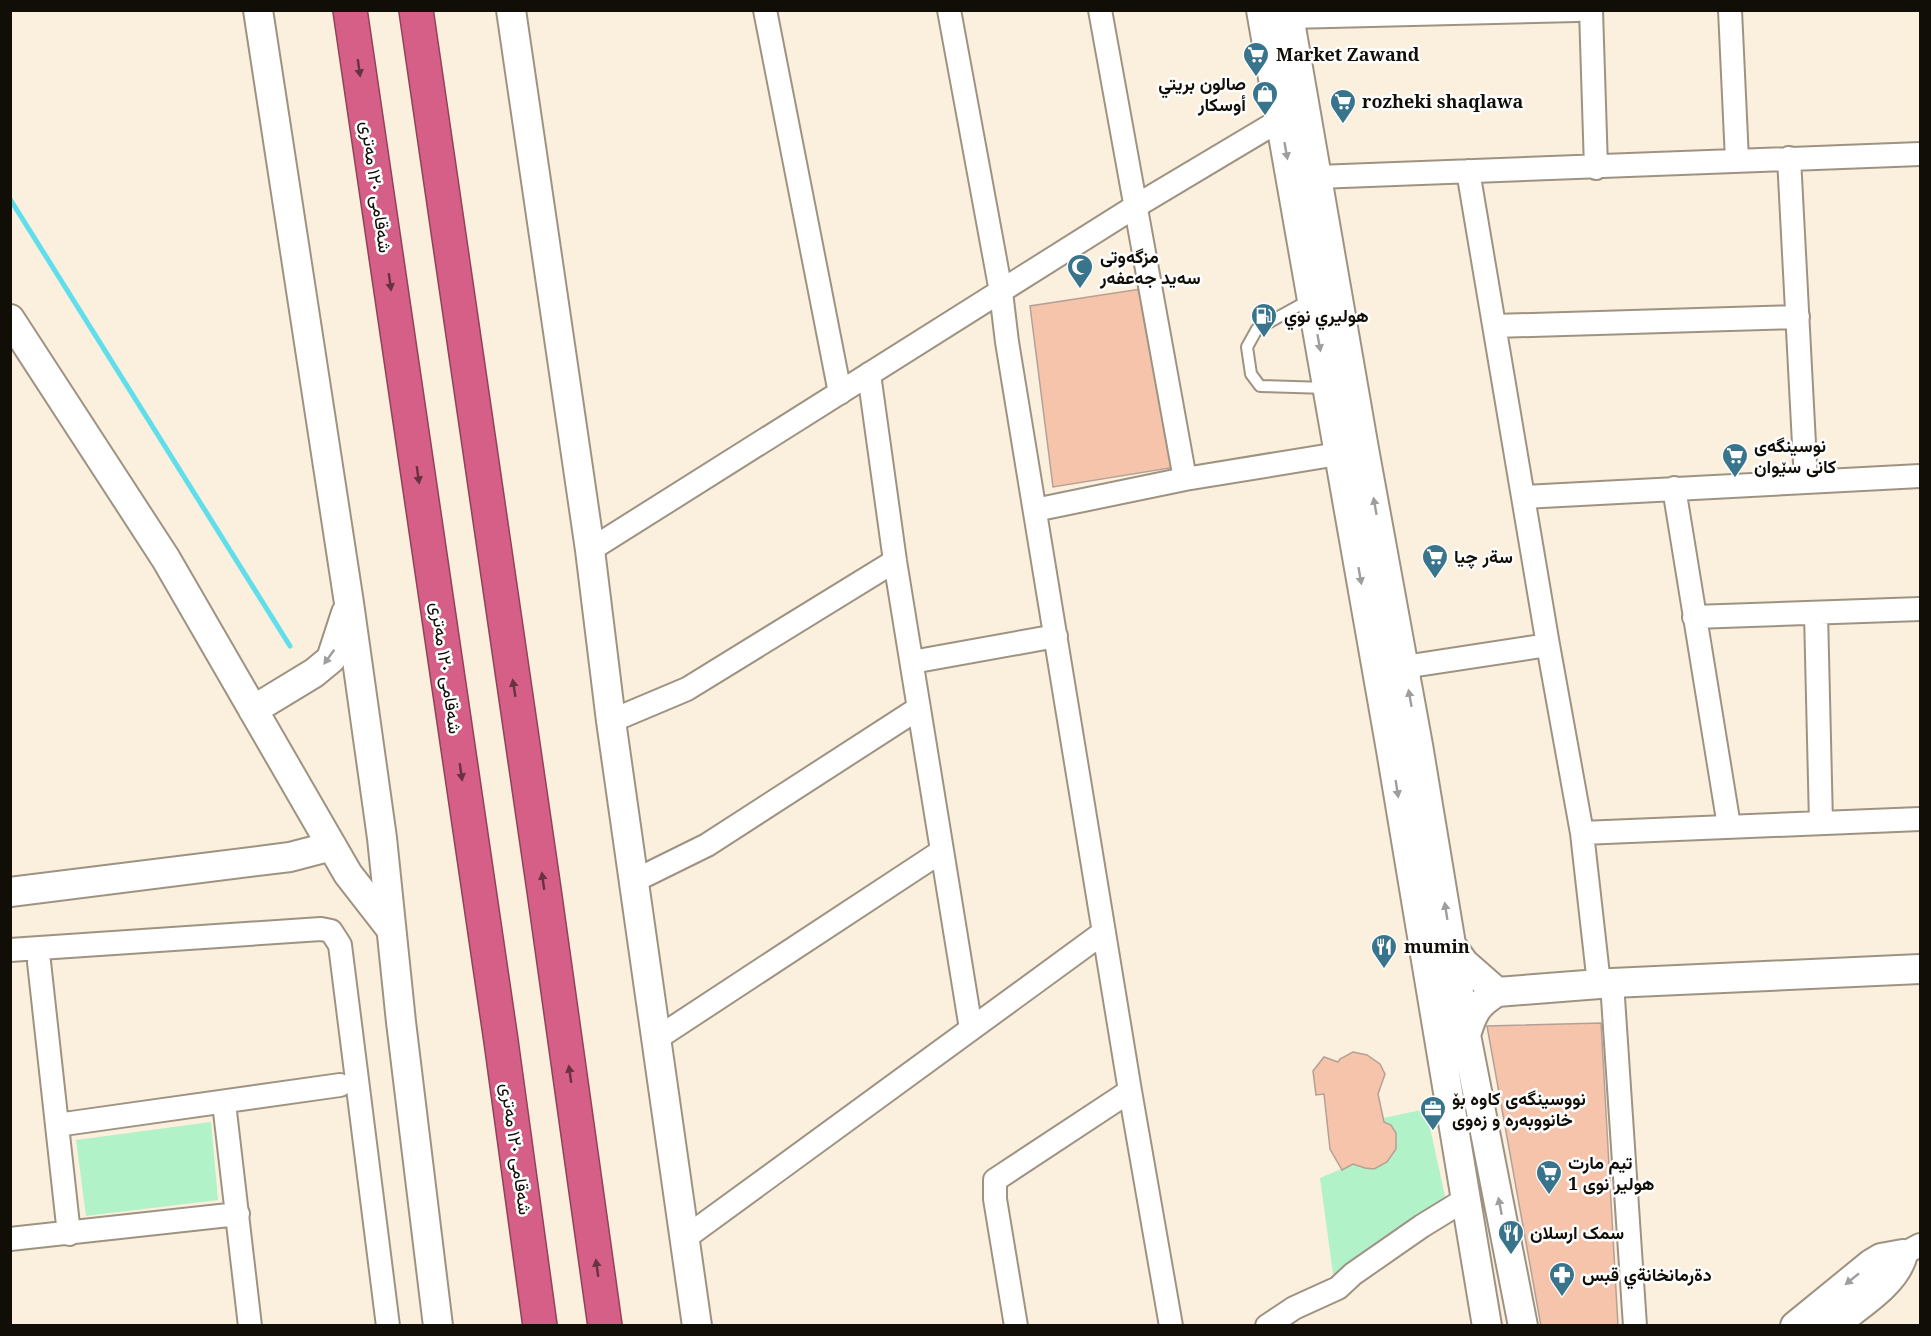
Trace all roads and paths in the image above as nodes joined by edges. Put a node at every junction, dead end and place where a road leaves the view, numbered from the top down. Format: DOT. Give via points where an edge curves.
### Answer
graph roads {
  1 [pos="258,10"];
  2 [pos="350,10"];
  3 [pos="416,10"];
  4 [pos="511,10"];
  5 [pos="765,10"];
  6 [pos="948,10"];
  7 [pos="1100,10"];
  8 [pos="1261,10"];
  9 [pos="1577,10"];
  10 [pos="1591,10"];
  11 [pos="1730,10"];
  12 [pos="1288,14"];
  13 [pos="1280,120"];
  14 [pos="1920,154"];
  15 [pos="1789,158"];
  16 [pos="1737,159"];
  17 [pos="1596,168"];
  18 [pos="1468,171"];
  19 [pos="1317,177"];
  20 [pos="1136,206"];
  21 [pos="1001,292"];
  22 [pos="1312,299"];
  23 [pos="1798,317"];
  24 [pos="10,319"];
  25 [pos="1495,326"];
  26 [pos="869,374"];
  27 [pos="1327,388"];
  28 [pos="840,393"];
  29 [pos="1338,454"];
  30 [pos="1920,476"];
  31 [pos="1185,479"];
  32 [pos="1806,482"];
  33 [pos="1674,489"];
  34 [pos="1523,496"];
  35 [pos="1035,510"];
  36 [pos="590,550"];
  37 [pos="896,561"];
  38 [pos="349,603"];
  39 [pos="1920,609"];
  40 [pos="1816,613"];
  41 [pos="1694,617"];
  42 [pos="1056,636"];
  43 [pos="1548,645"];
  44 [pos="912,662"];
  45 [pos="1404,667"];
  46 [pos="919,708"];
  47 [pos="254,710"];
  48 [pos="611,721"];
  49 [pos="1404,748"];
  50 [pos="1920,819"];
  51 [pos="1821,823"];
  52 [pos="1729,826"];
  53 [pos="1582,833"];
  54 [pos="332,846"];
  55 [pos="942,851"];
  56 [pos="634,881"];
  57 [pos="10,892"];
  58 [pos="391,929"];
  59 [pos="1104,932"];
  60 [pos="1452,946"];
  61 [pos="10,950"];
  62 [pos="39,962"];
  63 [pos="1920,969"];
  64 [pos="1606,983"];
  65 [pos="1497,992"];
  66 [pos="971,1029"];
  67 [pos="1466,1035"];
  68 [pos="656,1038"];
  69 [pos="340,1085"];
  70 [pos="1130,1091"];
  71 [pos="224,1103"];
  72 [pos="57,1125"];
  73 [pos="1466,1199"];
  74 [pos="238,1214"];
  75 [pos="69,1234"];
  76 [pos="685,1238"];
  77 [pos="10,1239"];
  78 [pos="1912,1250"];
  79 [pos="1842,1322"];
  80 [pos="250,1326"];
  81 [pos="388,1326"];
  82 [pos="438,1326"];
  83 [pos="540,1326"];
  84 [pos="605,1326"];
  85 [pos="697,1326"];
  86 [pos="1016,1326"];
  87 [pos="1171,1326"];
  88 [pos="1266,1326"];
  89 [pos="1487,1326"];
  90 [pos="1523,1326"];
  91 [pos="1635,1326"];
  92 [pos="1795,1326"];
  1 -- 38 [label="street"];
  2 -- 83 [label="highway, شەقامی ١٢٠ مەتری, one-way"];
  84 -- 3 [label="highway, one-way"];
  4 -- 36 [label="street"];
  5 -- 28 [label="street"];
  6 -- 21 [label="street"];
  7 -- 20 [label="street"];
  8 -- 13 [label="street"];
  9 -- 12 [label="street"];
  10 -- 17 [label="street"];
  11 -- 16 [label="street"];
  12 -- 19 [label="street"];
  13 -- 20 [label="street"];
  13 -- 22 [label="street, one-way"];
  14 -- 15 [label="street"];
  15 -- 16 [label="street"];
  15 -- 23 [label="street"];
  16 -- 17 [label="street"];
  17 -- 18 [label="street"];
  18 -- 19 [label="street"];
  18 -- 25 [label="street"];
  45 -- 19 [label="street, one-way"];
  20 -- 21 [label="street"];
  20 -- 31 [label="street"];
  21 -- 26 [label="street"];
  21 -- 35 [label="street"];
  22 -- 27 [label="street, one-way"];
  22 -- 27 [label="lane" via="1257,329 1246,347 1251,374 1260,386"];
  23 -- 25 [label="street"];
  23 -- 32 [label="street"];
  24 -- 47 [label="street" via="166,559"];
  25 -- 34 [label="street"];
  26 -- 28 [label="street"];
  26 -- 37 [label="street"];
  27 -- 29 [label="street"];
  28 -- 36 [label="street"];
  29 -- 31 [label="street"];
  29 -- 49 [label="street, one-way"];
  30 -- 32 [label="street"];
  31 -- 35 [label="street"];
  32 -- 33 [label="street"];
  33 -- 34 [label="street"];
  33 -- 41 [label="street"];
  34 -- 43 [label="street"];
  35 -- 42 [label="street"];
  36 -- 48 [label="street"];
  37 -- 44 [label="street"];
  37 -- 48 [label="street" via="687,689"];
  38 -- 47 [label="street, one-way" via="331,659"];
  38 -- 58 [label="street"];
  39 -- 40 [label="street"];
  40 -- 41 [label="street"];
  40 -- 51 [label="street"];
  41 -- 52 [label="street"];
  42 -- 44 [label="street"];
  42 -- 59 [label="street"];
  43 -- 45 [label="street"];
  43 -- 53 [label="street"];
  44 -- 46 [label="street"];
  49 -- 45 [label="street, one-way"];
  46 -- 55 [label="street"];
  46 -- 56 [label="street" via="707,845"];
  47 -- 54 [label="street"];
  48 -- 56 [label="street"];
  60 -- 49 [label="street, one-way"];
  49 -- 73 [label="street, one-way"];
  50 -- 51 [label="street"];
  51 -- 52 [label="street"];
  52 -- 53 [label="street"];
  53 -- 64 [label="street"];
  54 -- 57 [label="street" via="290,857"];
  54 -- 58 [label="street" via="348,874"];
  55 -- 66 [label="street"];
  55 -- 68 [label="street"];
  56 -- 68 [label="street"];
  58 -- 82 [label="street"];
  59 -- 66 [label="street"];
  59 -- 70 [label="street"];
  60 -- 65 [label="street" via="1464,963"];
  60 -- 67 [label="street"];
  61 -- 81 [label="street" via="331,931 340,945"];
  62 -- 72 [label="street"];
  63 -- 64 [label="street"];
  64 -- 65 [label="street"];
  64 -- 91 [label="street"];
  65 -- 67 [label="street" via="1474,1010"];
  66 -- 76 [label="street"];
  90 -- 67 [label="street, one-way"];
  68 -- 76 [label="street"];
  69 -- 71 [label="street"];
  70 -- 86 [label="street" via="995,1180"];
  70 -- 87 [label="street"];
  71 -- 72 [label="street"];
  71 -- 74 [label="street"];
  72 -- 75 [label="street"];
  73 -- 88 [label="street" via="1338,1288"];
  73 -- 89 [label="street"];
  74 -- 75 [label="street"];
  74 -- 80 [label="street"];
  75 -- 77 [label="street"];
  76 -- 85 [label="street"];
  78 -- 79 [label="street" via="1893,1276"];
  78 -- 92 [label="street, one-way" via="1871,1264"];
}
